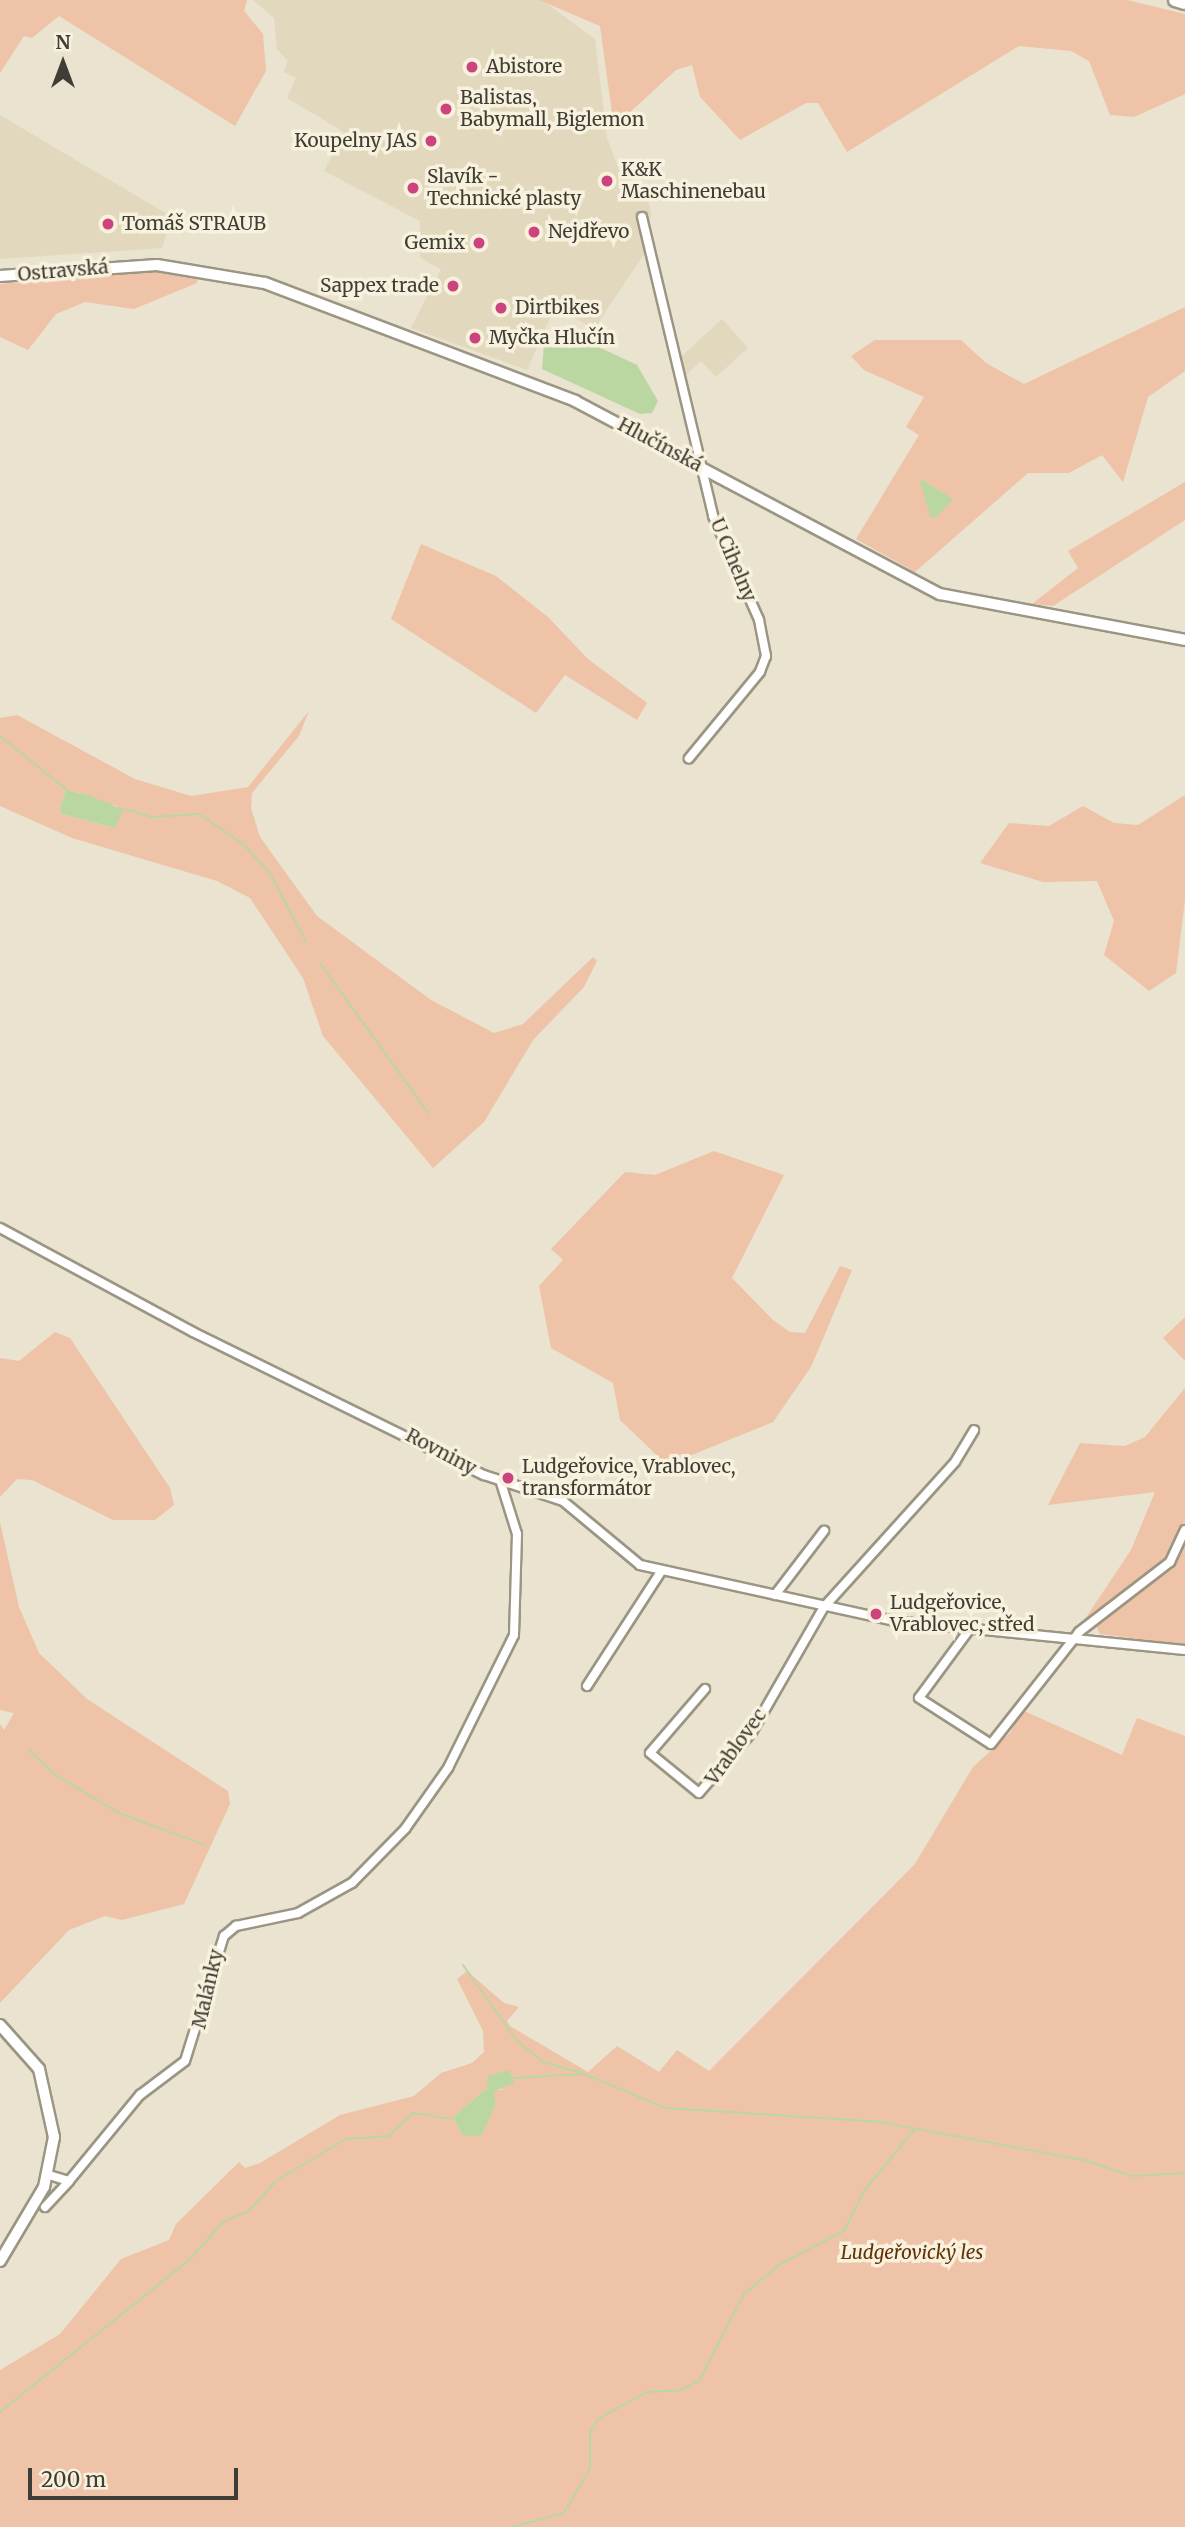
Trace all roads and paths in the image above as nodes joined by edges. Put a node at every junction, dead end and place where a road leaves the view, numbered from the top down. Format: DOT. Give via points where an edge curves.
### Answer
graph roads {
  1 [pos="1175,0"];
  2 [pos="1185,3"];
  3 [pos="642,217"];
  4 [pos="127,265"];
  5 [pos="0,276"];
  6 [pos="707,470"];
  7 [pos="1185,640"];
  8 [pos="689,758"];
  9 [pos="0,1228"];
  10 [pos="974,1430"];
  11 [pos="501,1483"];
  12 [pos="1185,1530"];
  13 [pos="824,1531"];
  14 [pos="662,1570"];
  15 [pos="775,1595"];
  16 [pos="824,1607"];
  17 [pos="972,1626"];
  18 [pos="1076,1636"];
  19 [pos="1185,1650"];
  20 [pos="587,1686"];
  21 [pos="705,1689"];
  22 [pos="1,2026"];
  23 [pos="49,2175"];
  24 [pos="69,2181"];
  25 [pos="45,2207"];
  26 [pos="0,2261"];
  1 -- 2 [label="main road"];
  3 -- 6 [label="street, U Cihelny"];
  4 -- 5 [label="street, Ostravská"];
  4 -- 6 [label="street, Hlučínská" via="200,268 265,283 565,396"];
  6 -- 7 [label="street, Hlučínská" via="954,600"];
  6 -- 8 [label="street, U Cihelny" via="717,530 759,620 766,656 760,672"];
  9 -- 11 [label="street, Rovniny" via="229,1350"];
  10 -- 16 [label="street, Vrablovec" via="955,1462"];
  11 -- 14 [label="street" via="563,1501 623,1557"];
  11 -- 24 [label="street, Malánky" via="517,1534 514,1635 467,1733 416,1815 340,1891 298,1913 236,1926 223,1936 188,2056 140,2095"];
  12 -- 18 [label="street" via="1170,1562"];
  13 -- 15 [label="street"];
  14 -- 15 [label="street"];
  14 -- 20 [label="street"];
  15 -- 16 [label="street"];
  16 -- 17 [label="street" via="894,1621"];
  16 -- 21 [label="street, Vrablovec" via="752,1732 699,1793 650,1752"];
  17 -- 18 [label="street"];
  17 -- 18 [label="street" via="919,1698 991,1744"];
  18 -- 19 [label="street"];
  22 -- 23 [label="street" via="35,2062 47,2091 54,2137"];
  23 -- 24 [label="street"];
  23 -- 26 [label="street"];
  24 -- 25 [label="street, Malánky"];
}
